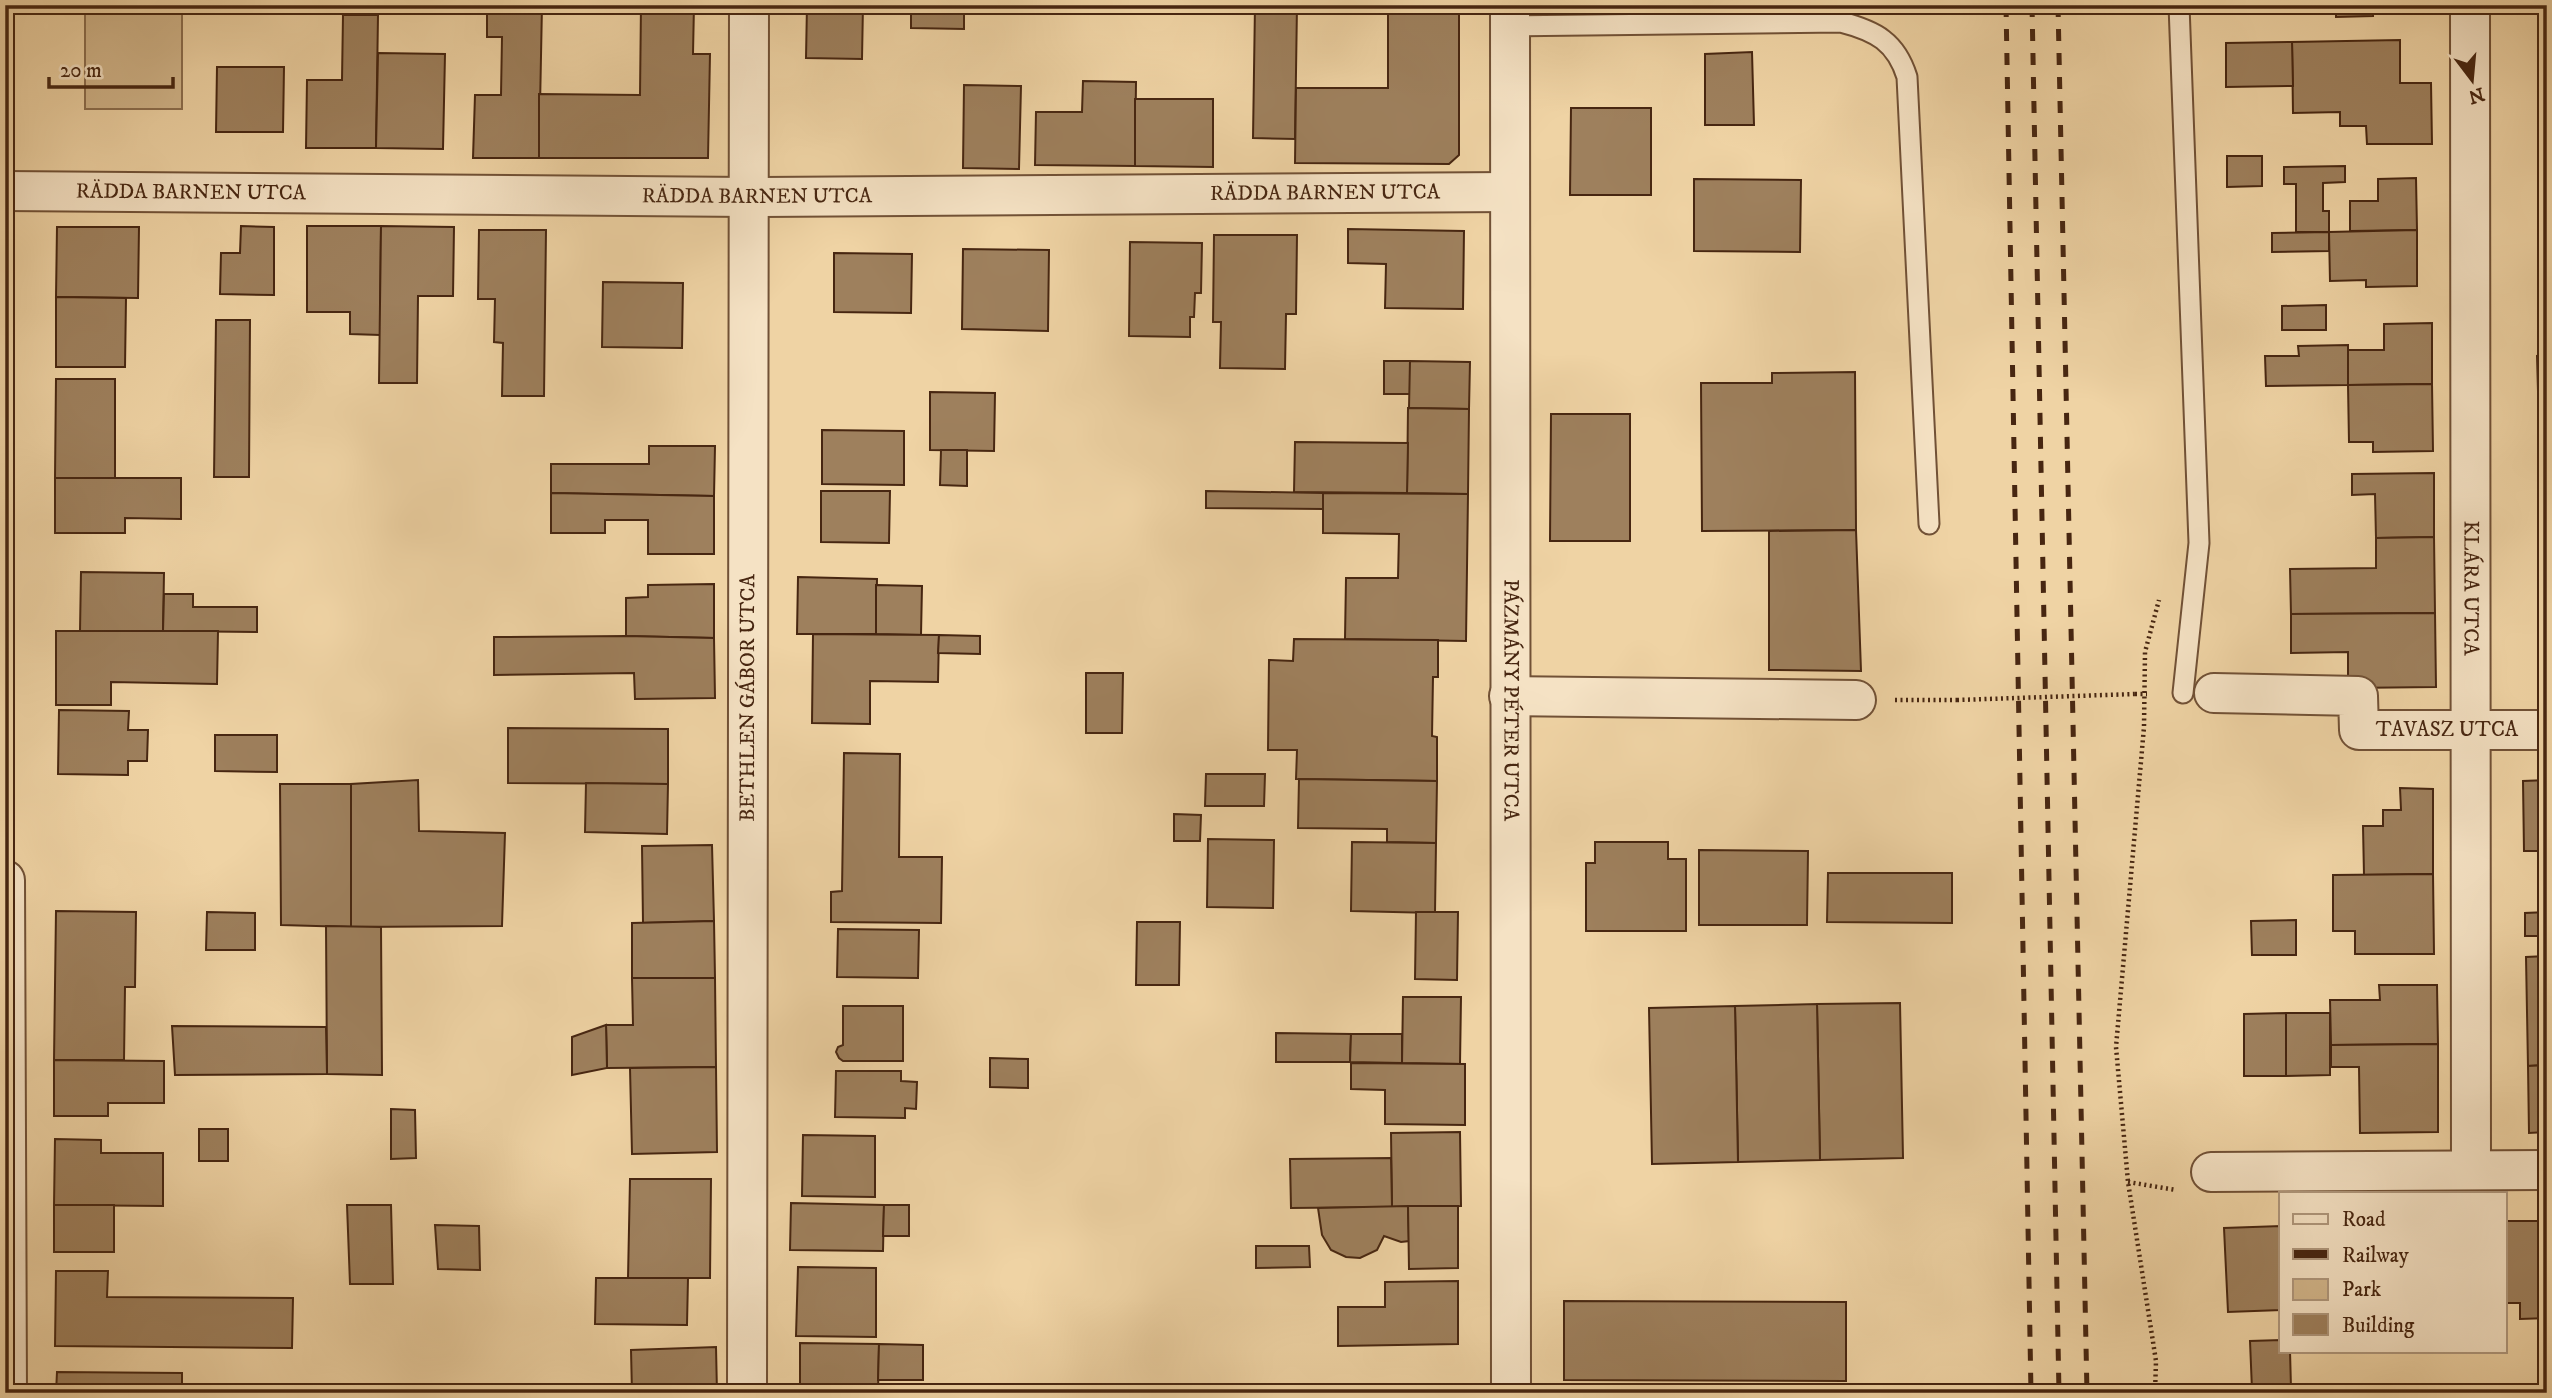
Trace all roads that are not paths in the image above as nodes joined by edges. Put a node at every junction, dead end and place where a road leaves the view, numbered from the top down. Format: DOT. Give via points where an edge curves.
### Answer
graph roads {
  1 [pos="749,5"];
  2 [pos="2179,5"];
  3 [pos="2470,5"];
  4 [pos="1510,15"];
  5 [pos="5,191"];
  6 [pos="1510,192"];
  7 [pos="748,197"];
  8 [pos="1929,524"];
  9 [pos="2199,693"];
  10 [pos="1509,696"];
  11 [pos="1856,700"];
  12 [pos="2471,729"];
  13 [pos="2547,730"];
  14 [pos="5,880"];
  15 [pos="2471,1170"];
  16 [pos="2547,1170"];
  17 [pos="2211,1172"];
  18 [pos="7,1393"];
  19 [pos="747,1393"];
  20 [pos="1511,1393"];
  1 -- 7 [label="street, BETHLEN GÁBOR UTCA"];
  2 -- 9 [label="lane" via="2199,543"];
  3 -- 12 [label="street, KLÁRA UTCA"];
  4 -- 6 [label="street, PÁZMÁNY PÉTER UTCA"];
  4 -- 8 [label="lane" via="1841,22 1877,34 1893,48 1907,77"];
  5 -- 7 [label="street, RÄDDA BARNEN UTCA"];
  6 -- 7 [label="street, RÄDDA BARNEN UTCA"];
  6 -- 10 [label="street, PÁZMÁNY PÉTER UTCA"];
  7 -- 19 [label="street, BETHLEN GÁBOR UTCA"];
  9 -- 12 [label="street, TAVASZ UTCA" via="2358,696 2359,730"];
  10 -- 11 [label="street"];
  10 -- 20 [label="street, PÁZMÁNY PÉTER UTCA"];
  12 -- 13 [label="street, TAVASZ UTCA"];
  12 -- 15 [label="street, KLÁRA UTCA"];
  14 -- 18 [label="street"];
  15 -- 16 [label="street"];
  15 -- 17 [label="street"];
}
